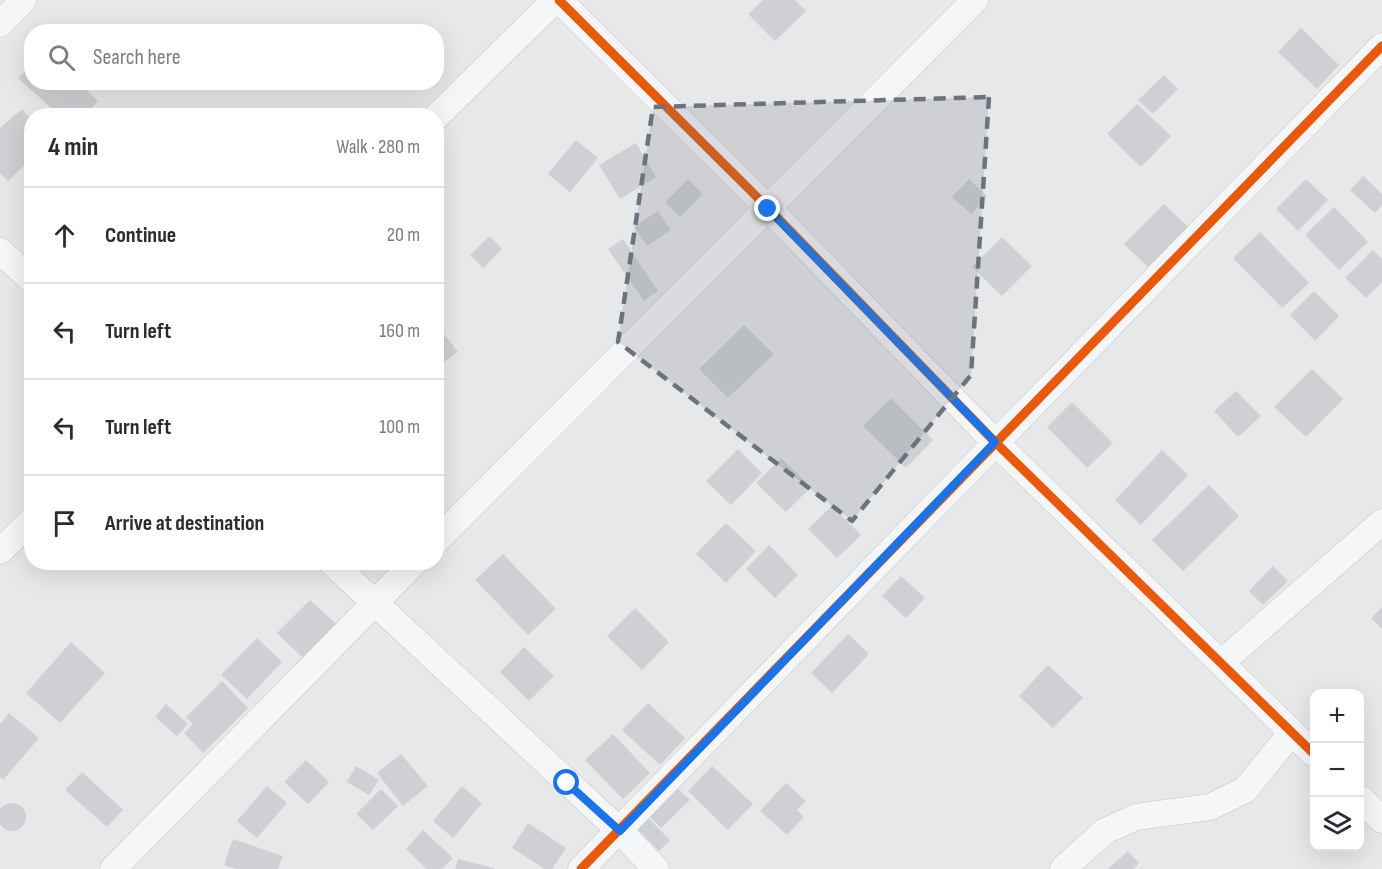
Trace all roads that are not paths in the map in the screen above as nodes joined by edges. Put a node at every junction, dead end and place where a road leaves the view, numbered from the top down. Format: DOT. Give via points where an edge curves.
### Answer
graph roads {
  1 [pos="23,0"];
  2 [pos="557,0"];
  3 [pos="975,0"];
  4 [pos="0,24"];
  5 [pos="1382,46"];
  6 [pos="444,109"];
  7 [pos="768,209"];
  8 [pos="0,251"];
  9 [pos="24,273"];
  10 [pos="995,442"];
  11 [pos="1382,522"];
  12 [pos="24,528"];
  13 [pos="444,533"];
  14 [pos="0,551"];
  15 [pos="339,570"];
  16 [pos="407,570"];
  17 [pos="374,603"];
  18 [pos="1221,663"];
  19 [pos="1292,732"];
  20 [pos="1310,750"];
  21 [pos="1364,803"];
  22 [pos="1382,820"];
  23 [pos="620,831"];
  24 [pos="112,869"];
  25 [pos="581,869"];
  26 [pos="656,869"];
  27 [pos="1063,869"];
  1 -- 4 [label="street"];
  2 -- 6 [label="street"];
  2 -- 7 [label="street"];
  3 -- 7 [label="street"];
  5 -- 10 [label="street"];
  7 -- 10 [label="street"];
  7 -- 13 [label="street"];
  8 -- 9 [label="street"];
  10 -- 18 [label="street"];
  10 -- 23 [label="street"];
  11 -- 18 [label="street"];
  12 -- 14 [label="street"];
  15 -- 17 [label="street"];
  16 -- 17 [label="street"];
  17 -- 23 [label="street"];
  17 -- 24 [label="street"];
  18 -- 19 [label="street"];
  19 -- 20 [label="street"];
  19 -- 27 [label="street" via="1245,790 1210,807 1136,817 1105,831"];
  21 -- 22 [label="street"];
  23 -- 25 [label="street"];
  23 -- 26 [label="street"];
}
